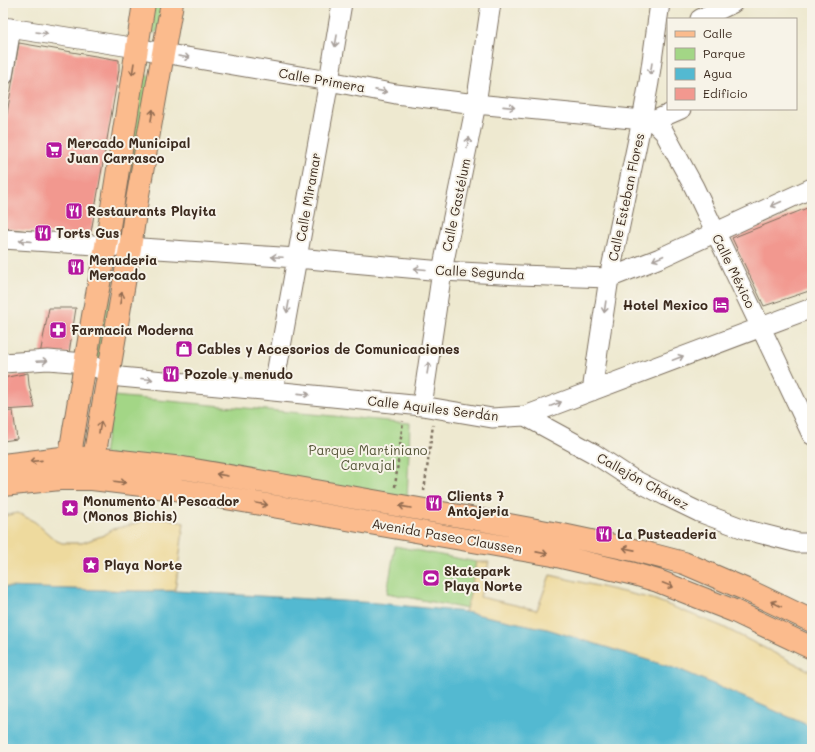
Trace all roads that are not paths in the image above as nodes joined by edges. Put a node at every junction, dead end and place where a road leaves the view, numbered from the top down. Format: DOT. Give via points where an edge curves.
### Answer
graph roads {
  1 [pos="144,3"];
  2 [pos="172,3"];
  3 [pos="342,3"];
  4 [pos="491,3"];
  5 [pos="660,3"];
  6 [pos="733,3"];
  7 [pos="702,18"];
  8 [pos="7,28"];
  9 [pos="662,38"];
  10 [pos="136,48"];
  11 [pos="163,54"];
  12 [pos="3,76"];
  13 [pos="329,81"];
  14 [pos="476,104"];
  15 [pos="678,110"];
  16 [pos="647,121"];
  17 [pos="812,188"];
  18 [pos="716,232"];
  19 [pos="3,239"];
  20 [pos="106,246"];
  21 [pos="130,248"];
  22 [pos="297,258"];
  23 [pos="442,270"];
  24 [pos="609,278"];
  25 [pos="812,308"];
  26 [pos="761,327"];
  27 [pos="85,362"];
  28 [pos="3,363"];
  29 [pos="109,372"];
  30 [pos="273,391"];
  31 [pos="592,391"];
  32 [pos="421,406"];
  33 [pos="525,416"];
  34 [pos="812,435"];
  35 [pos="70,457"];
  36 [pos="3,465"];
  37 [pos="93,469"];
  38 [pos="67,479"];
  39 [pos="3,485"];
  40 [pos="812,543"];
  41 [pos="812,620"];
  42 [pos="812,648"];
  1 -- 10 [label="main road"];
  2 -- 11 [label="main road"];
  3 -- 13 [label="street, Calle Miramar, one-way"];
  4 -- 14 [label="street, Calle Gastélum"];
  5 -- 9 [label="street, Calle Esteban Flores"];
  6 -- 7 [label="street"];
  8 -- 10 [label="street, Calle Primera, one-way"];
  8 -- 12 [label="street"];
  9 -- 16 [label="street, Calle Esteban Flores, one-way"];
  10 -- 11 [label="street, Calle Primera"];
  10 -- 20 [label="main road, one-way"];
  11 -- 13 [label="street, Calle Primera, one-way"];
  21 -- 11 [label="main road, one-way"];
  13 -- 14 [label="street, Calle Primera, one-way" via="396,94"];
  13 -- 22 [label="street, Calle Miramar"];
  14 -- 16 [label="street, Calle Primera, one-way"];
  23 -- 14 [label="street, Calle Gastélum, one-way"];
  15 -- 16 [label="street"];
  16 -- 18 [label="street, Calle México" via="664,132 668,138"];
  16 -- 24 [label="street, Calle Esteban Flores"];
  17 -- 18 [label="street, Calle Segunda, one-way"];
  18 -- 24 [label="street, Calle Segunda, one-way"];
  18 -- 26 [label="street, Calle México"];
  20 -- 19 [label="street, Calle Segunda, one-way"];
  20 -- 21 [label="street, Calle Segunda"];
  20 -- 27 [label="main road"];
  22 -- 21 [label="street, Calle Segunda, one-way"];
  29 -- 21 [label="main road, one-way"];
  23 -- 22 [label="street, Calle Segunda, one-way"];
  22 -- 30 [label="street, Calle Miramar, one-way"];
  23 -- 24 [label="street, Calle Segunda"];
  32 -- 23 [label="street, Calle Gastélum, one-way"];
  24 -- 31 [label="street, Calle Esteban Flores, one-way"];
  25 -- 26 [label="street, Calle Aquiles Serdán"];
  31 -- 26 [label="street, Calle Aquiles Serdán, one-way"];
  26 -- 34 [label="street, Calle México"];
  28 -- 27 [label="street, one-way" via="48,360"];
  27 -- 29 [label="street, Calle Aquiles Serdán"];
  27 -- 35 [label="main road"];
  29 -- 30 [label="street, Calle Aquiles Serdán, one-way" via="120,377"];
  37 -- 29 [label="main road, one-way"];
  30 -- 32 [label="street, Calle Aquiles Serdán, one-way"];
  33 -- 31 [label="street, Calle Aquiles Serdán, one-way"];
  32 -- 33 [label="street, Calle Aquiles Serdán" via="492,418"];
  33 -- 40 [label="street, Callejón Chávez" via="593,453 631,478 699,512 747,530 798,543"];
  35 -- 36 [label="main road, one-way"];
  35 -- 37 [label="main road"];
  35 -- 38 [label="main road"];
  37 -- 38 [label="main road, Avenida Paseo Claussen"];
  41 -- 37 [label="main road, Avenida Paseo Claussen, one-way" via="684,563 558,534 183,468"];
  37 -- 42 [label="main road, Avenida Paseo Claussen, one-way" via="168,488 528,550 599,565 658,581 695,595"];
  38 -- 39 [label="main road, Avenida Paseo Claussen"];
}
